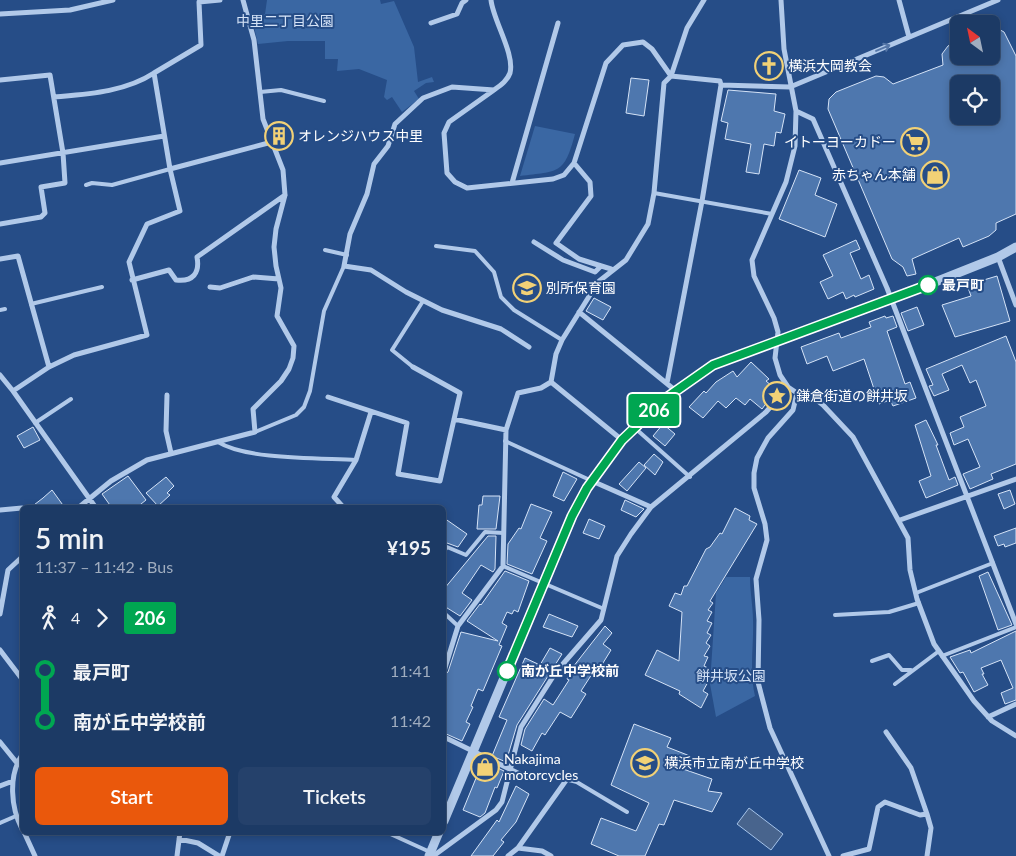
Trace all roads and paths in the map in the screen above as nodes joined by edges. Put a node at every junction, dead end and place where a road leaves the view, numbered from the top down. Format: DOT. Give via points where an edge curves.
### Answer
graph roads {
  1 [pos="113,0"];
  2 [pos="220,0"];
  3 [pos="243,0"];
  4 [pos="466,0"];
  5 [pos="491,0"];
  6 [pos="704,0"];
  7 [pos="781,0"];
  8 [pos="898,0"];
  9 [pos="998,0"];
  10 [pos="0,14"];
  11 [pos="431,23"];
  12 [pos="558,23"];
  13 [pos="910,37"];
  14 [pos="154,73"];
  15 [pos="670,76"];
  16 [pos="0,80"];
  17 [pos="721,85"];
  18 [pos="790,87"];
  19 [pos="494,90"];
  20 [pos="260,92"];
  21 [pos="54,97"];
  22 [pos="324,101"];
  23 [pos="796,111"];
  24 [pos="164,136"];
  25 [pos="272,142"];
  26 [pos="63,153"];
  27 [pos="574,162"];
  28 [pos="0,163"];
  29 [pos="170,169"];
  30 [pos="512,183"];
  31 [pos="86,185"];
  32 [pos="654,193"];
  33 [pos="285,195"];
  34 [pos="702,200"];
  35 [pos="773,214"];
  36 [pos="0,224"];
  37 [pos="534,242"];
  38 [pos="436,246"];
  39 [pos="1016,247"];
  40 [pos="325,250"];
  41 [pos="347,255"];
  42 [pos="998,257"];
  43 [pos="0,259"];
  44 [pos="344,266"];
  45 [pos="602,266"];
  46 [pos="612,269"];
  47 [pos="280,278"];
  48 [pos="132,280"];
  49 [pos="102,287"];
  50 [pos="210,287"];
  51 [pos="890,300"];
  52 [pos="424,301"];
  53 [pos="31,304"];
  54 [pos="1016,305"];
  55 [pos="579,312"];
  56 [pos="562,340"];
  57 [pos="778,342"];
  58 [pos="529,346"];
  59 [pos="49,367"];
  60 [pos="413,368"];
  61 [pos="0,375"];
  62 [pos="551,382"];
  63 [pos="667,384"];
  64 [pos="788,387"];
  65 [pos="13,391"];
  66 [pos="676,391"];
  67 [pos="797,393"];
  68 [pos="166,395"];
  69 [pos="328,397"];
  70 [pos="71,400"];
  71 [pos="371,412"];
  72 [pos="454,419"];
  73 [pos="35,423"];
  74 [pos="635,428"];
  75 [pos="506,430"];
  76 [pos="255,432"];
  77 [pos="622,440"];
  78 [pos="505,441"];
  79 [pos="218,442"];
  80 [pos="171,452"];
  81 [pos="356,460"];
  82 [pos="690,477"];
  83 [pos="1016,478"];
  84 [pos="592,481"];
  85 [pos="968,497"];
  86 [pos="87,498"];
  87 [pos="81,505"];
  88 [pos="93,505"];
  89 [pos="341,505"];
  90 [pos="651,507"];
  91 [pos="20,508"];
  92 [pos="0,510"];
  93 [pos="900,520"];
  94 [pos="504,533"];
  95 [pos="446,547"];
  96 [pos="20,559"];
  97 [pos="993,563"];
  98 [pos="503,566"];
  99 [pos="543,583"];
  100 [pos="916,593"];
  101 [pos="919,603"];
  102 [pos="604,609"];
  103 [pos="0,614"];
  104 [pos="835,615"];
  105 [pos="446,616"];
  106 [pos="458,626"];
  107 [pos="1016,626"];
  108 [pos="0,650"];
  109 [pos="940,653"];
  110 [pos="872,661"];
  111 [pos="446,665"];
  112 [pos="914,670"];
  113 [pos="20,676"];
  114 [pos="895,684"];
  115 [pos="1016,704"];
  116 [pos="988,717"];
  117 [pos="886,732"];
  118 [pos="1016,736"];
  119 [pos="446,737"];
  120 [pos="0,742"];
  121 [pos="474,750"];
  122 [pos="20,758"];
  123 [pos="17,763"];
  124 [pos="511,768"];
  125 [pos="528,778"];
  126 [pos="13,781"];
  127 [pos="575,781"];
  128 [pos="0,786"];
  129 [pos="627,812"];
  130 [pos="927,814"];
  131 [pos="16,816"];
  132 [pos="446,816"];
  133 [pos="0,823"];
  134 [pos="20,825"];
  135 [pos="25,835"];
  136 [pos="180,835"];
  137 [pos="229,835"];
  138 [pos="394,835"];
  139 [pos="406,835"];
  140 [pos="438,835"];
  141 [pos="179,839"];
  142 [pos="405,839"];
  143 [pos="518,848"];
  144 [pos="541,854"];
  145 [pos="432,855"];
  146 [pos="35,856"];
  147 [pos="177,856"];
  148 [pos="220,856"];
  149 [pos="508,856"];
  150 [pos="551,856"];
  151 [pos="829,856"];
  152 [pos="843,856"];
  153 [pos="927,856"];
  1 -- 10 [label="street" via="70,10"];
  2 -- 14 [label="street" via="199,2 200,45"];
  3 -- 20 [label="street" via="254,40"];
  4 -- 11 [label="street" via="456,14"];
  5 -- 19 [label="street" via="510,59 506,81"];
  6 -- 15 [label="street" via="687,28"];
  7 -- 18 [label="street"];
  8 -- 13 [label="street"];
  9 -- 13 [label="street"];
  12 -- 30 [label="street"];
  18 -- 13 [label="street, one-way"];
  14 -- 21 [label="street" via="143,81 100,92"];
  14 -- 24 [label="street"];
  15 -- 17 [label="street" via="720,81"];
  15 -- 27 [label="street" via="652,49 642,42 624,45 614,52 606,63"];
  15 -- 32 [label="street" via="664,83"];
  16 -- 21 [label="street" via="50,75"];
  17 -- 18 [label="street"];
  17 -- 34 [label="street"];
  18 -- 23 [label="street"];
  19 -- 30 [label="street" via="449,122 444,133 448,173 455,182 467,188"];
  19 -- 41 [label="street" via="452,87 423,98 395,124 388,146 374,164 367,194 350,234"];
  20 -- 22 [label="lane" via="281,90"];
  20 -- 25 [label="street" via="263,119"];
  21 -- 26 [label="street"];
  23 -- 35 [label="street" via="795,146 786,182"];
  23 -- 51 [label="street" via="813,119"];
  24 -- 26 [label="street"];
  24 -- 29 [label="street"];
  25 -- 29 [label="street"];
  25 -- 33 [label="street" via="283,170"];
  26 -- 28 [label="street"];
  26 -- 36 [label="street" via="66,183 41,187 45,213 41,218"];
  27 -- 30 [label="street" via="564,175 553,179"];
  27 -- 45 [label="street" via="590,182 591,196 556,243 579,259"];
  29 -- 31 [label="lane" via="112,185"];
  29 -- 48 [label="street" via="180,211 147,224 129,262"];
  32 -- 34 [label="lane"];
  32 -- 46 [label="street" via="648,224 626,260"];
  33 -- 47 [label="street" via="276,229 276,266"];
  33 -- 48 [label="street" via="197,257 199,268 195,276 186,281 176,280 169,270"];
  34 -- 35 [label="lane"];
  34 -- 63 [label="street"];
  35 -- 57 [label="street" via="752,260 754,276 774,318"];
  37 -- 45 [label="street" via="563,260 594,272"];
  38 -- 56 [label="lane" via="475,251 494,272 501,297 514,310"];
  39 -- 42 [label="street"];
  40 -- 41 [label="lane"];
  41 -- 44 [label="street"];
  42 -- 51 [label="street"];
  42 -- 54 [label="street"];
  43 -- 53 [label="street" via="18,256"];
  44 -- 52 [label="street" via="371,270"];
  44 -- 76 [label="lane" via="324,312 310,391 304,407 296,415"];
  45 -- 46 [label="street"];
  46 -- 55 [label="street" via="598,282"];
  47 -- 50 [label="street" via="253,277 220,288"];
  47 -- 76 [label="street" via="278,316 293,343 293,358 280,381 253,409"];
  48 -- 59 [label="street" via="147,335 74,355"];
  49 -- 53 [label="lane"];
  51 -- 57 [label="street"];
  51 -- 85 [label="street"];
  52 -- 58 [label="street" via="501,329"];
  52 -- 60 [label="lane" via="392,350"];
  53 -- 59 [label="street"];
  55 -- 56 [label="street"];
  55 -- 63 [label="street"];
  56 -- 62 [label="street"];
  57 -- 64 [label="street" via="775,358"];
  57 -- 66 [label="street" via="713,365"];
  59 -- 65 [label="street"];
  60 -- 72 [label="street" via="460,393"];
  61 -- 65 [label="street"];
  62 -- 75 [label="street" via="541,388 518,393"];
  62 -- 77 [label="street"];
  63 -- 66 [label="street"];
  64 -- 67 [label="street"];
  64 -- 82 [label="street" via="766,412"];
  65 -- 73 [label="street"];
  66 -- 74 [label="street"];
  67 -- 93 [label="street" via="814,398 823,405 853,437"];
  67 -- 151 [label="street" via="793,410 768,438 757,458 754,473 754,488 767,540 756,578 758,682 770,728"];
  68 -- 80 [label="street" via="166,430"];
  69 -- 71 [label="street"];
  70 -- 73 [label="lane"];
  71 -- 72 [label="street" via="407,423 398,474 440,480"];
  71 -- 81 [label="street"];
  72 -- 75 [label="street"];
  73 -- 86 [label="street"];
  74 -- 77 [label="street"];
  74 -- 82 [label="lane"];
  75 -- 78 [label="street"];
  76 -- 79 [label="street"];
  77 -- 84 [label="street"];
  78 -- 84 [label="lane"];
  78 -- 94 [label="street"];
  79 -- 80 [label="street"];
  79 -- 81 [label="lane" via="227,448 268,455"];
  80 -- 86 [label="street" via="147,460"];
  81 -- 89 [label="street" via="334,497"];
  82 -- 90 [label="street"];
  83 -- 85 [label="street"];
  84 -- 90 [label="street"];
  84 -- 99 [label="street" via="572,516"];
  85 -- 93 [label="street"];
  85 -- 97 [label="street"];
  86 -- 87 [label="street"];
  86 -- 88 [label="street"];
  90 -- 102 [label="street" via="617,556"];
  91 -- 92 [label="street"];
  93 -- 100 [label="street" via="908,538 910,570"];
  94 -- 95 [label="lane" via="485,532 466,555"];
  94 -- 98 [label="street"];
  96 -- 103 [label="street" via="8,570"];
  97 -- 100 [label="lane"];
  97 -- 107 [label="street"];
  98 -- 99 [label="lane"];
  98 -- 106 [label="street"];
  99 -- 102 [label="lane"];
  99 -- 121 [label="street"];
  100 -- 101 [label="street"];
  101 -- 104 [label="lane" via="876,614"];
  101 -- 109 [label="street"];
  102 -- 124 [label="street" via="594,630 556,672 521,727"];
  105 -- 106 [label="lane"];
  106 -- 111 [label="street"];
  107 -- 109 [label="lane"];
  108 -- 113 [label="street"];
  109 -- 112 [label="lane"];
  109 -- 116 [label="street"];
  110 -- 112 [label="lane" via="889,655 902,670"];
  112 -- 114 [label="lane"];
  115 -- 116 [label="street"];
  116 -- 118 [label="street"];
  117 -- 130 [label="street" via="911,768"];
  119 -- 121 [label="street"];
  120 -- 123 [label="street"];
  121 -- 124 [label="street"];
  121 -- 132 [label="street"];
  122 -- 123 [label="street"];
  123 -- 126 [label="street"];
  124 -- 125 [label="street"];
  124 -- 145 [label="street" via="502,802 496,810"];
  126 -- 128 [label="street"];
  126 -- 131 [label="street"];
  127 -- 129 [label="lane"];
  127 -- 143 [label="street" via="567,779"];
  130 -- 152 [label="street" via="920,815 885,802 878,807 868,849"];
  130 -- 153 [label="street" via="931,828"];
  131 -- 133 [label="lane"];
  131 -- 134 [label="street"];
  135 -- 146 [label="street"];
  136 -- 141 [label="street"];
  137 -- 148 [label="street"];
  138 -- 142 [label="lane"];
  139 -- 142 [label="lane"];
  140 -- 145 [label="street"];
  141 -- 147 [label="street"];
  141 -- 148 [label="street" via="198,844"];
  142 -- 145 [label="lane"];
  143 -- 144 [label="street"];
  143 -- 149 [label="street"];
  144 -- 150 [label="street"];
}
